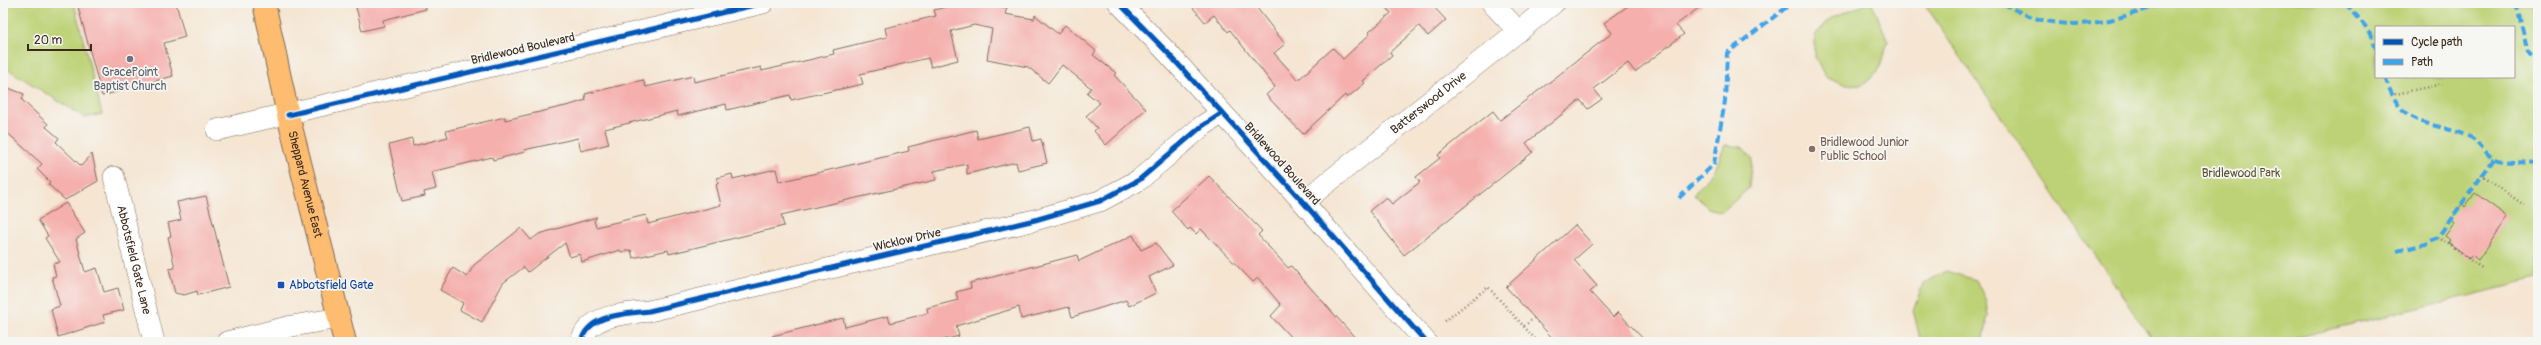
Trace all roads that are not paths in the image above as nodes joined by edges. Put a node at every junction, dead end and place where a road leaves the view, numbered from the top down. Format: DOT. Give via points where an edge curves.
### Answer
graph roads {
  1 [pos="264,3"];
  2 [pos="763,3"];
  3 [pos="1119,3"];
  4 [pos="1492,3"];
  5 [pos="1554,3"];
  6 [pos="1518,31"];
  7 [pos="1222,114"];
  8 [pos="288,115"];
  9 [pos="217,130"];
  10 [pos="114,177"];
  11 [pos="1303,202"];
  12 [pos="339,318"];
  13 [pos="154,342"];
  14 [pos="227,342"];
  15 [pos="345,342"];
  16 [pos="581,342"];
  17 [pos="1426,342"];
  1 -- 8 [label="main road, Sheppard Avenue East"];
  2 -- 8 [label="street, Bridlewood Boulevard"];
  3 -- 7 [label="street, Bridlewood Boulevard"];
  4 -- 6 [label="street"];
  5 -- 6 [label="street, Batterswood Drive"];
  6 -- 11 [label="street, Batterswood Drive"];
  7 -- 11 [label="street, Bridlewood Boulevard"];
  7 -- 16 [label="street, Wicklow Drive" via="1201,127 1139,180 1100,201 1036,220 649,311 620,315 590,325"];
  8 -- 9 [label="street, Bridlewood Boulevard"];
  8 -- 12 [label="main road, Sheppard Avenue East"];
  10 -- 13 [label="street, Abbotsfield Gate Lane"];
  11 -- 17 [label="street, Bridlewood Boulevard"];
  12 -- 14 [label="street" via="292,326"];
  12 -- 15 [label="main road, Sheppard Avenue East"];
}
